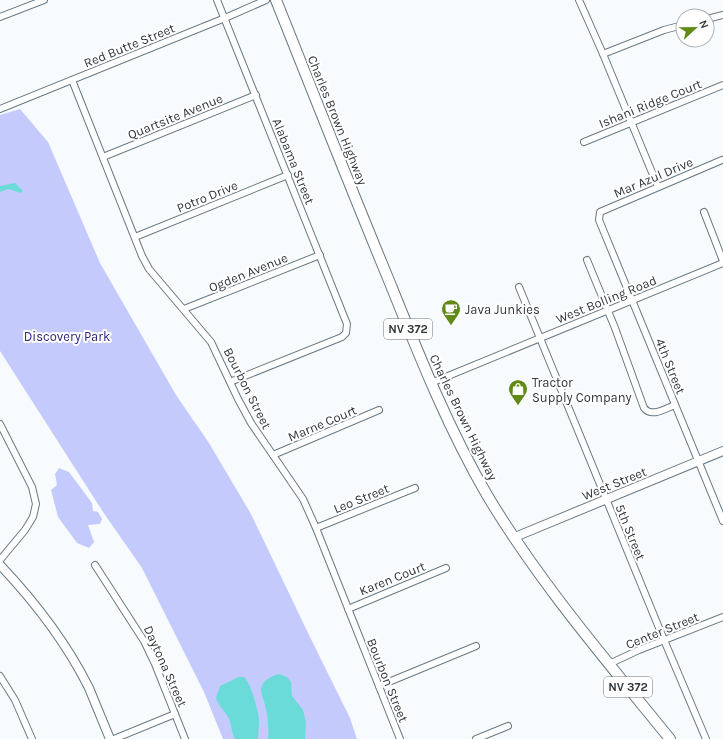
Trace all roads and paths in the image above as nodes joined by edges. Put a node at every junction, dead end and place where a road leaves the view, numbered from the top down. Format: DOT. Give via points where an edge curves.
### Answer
graph roads {
  1 [pos="44,0"];
  2 [pos="218,0"];
  3 [pos="266,0"];
  4 [pos="276,0"];
  5 [pos="579,0"];
  6 [pos="0,17"];
  7 [pos="225,18"];
  8 [pos="675,27"];
  9 [pos="603,54"];
  10 [pos="72,80"];
  11 [pos="723,85"];
  12 [pos="256,95"];
  13 [pos="0,109"];
  14 [pos="632,122"];
  15 [pos="584,142"];
  16 [pos="104,157"];
  17 [pos="722,160"];
  18 [pos="288,175"];
  19 [pos="658,187"];
  20 [pos="704,212"];
  21 [pos="599,220"];
  22 [pos="135,237"];
  23 [pos="320,255"];
  24 [pos="587,260"];
  25 [pos="723,262"];
  26 [pos="520,287"];
  27 [pos="632,300"];
  28 [pos="184,309"];
  29 [pos="607,311"];
  30 [pos="540,338"];
  31 [pos="230,382"];
  32 [pos="430,384"];
  33 [pos="675,405"];
  34 [pos="379,410"];
  35 [pos="0,424"];
  36 [pos="723,451"];
  37 [pos="273,455"];
  38 [pos="698,461"];
  39 [pos="415,488"];
  40 [pos="606,499"];
  41 [pos="723,521"];
  42 [pos="316,528"];
  43 [pos="515,537"];
  44 [pos="0,560"];
  45 [pos="0,565"];
  46 [pos="95,565"];
  47 [pos="446,568"];
  48 [pos="348,608"];
  49 [pos="723,617"];
  50 [pos="664,640"];
  51 [pos="476,646"];
  52 [pos="609,664"];
  53 [pos="0,676"];
  54 [pos="379,686"];
  55 [pos="175,714"];
  56 [pos="508,726"];
  57 [pos="32,739"];
  58 [pos="110,739"];
  59 [pos="114,739"];
  60 [pos="185,739"];
  61 [pos="400,739"];
  62 [pos="476,739"];
  63 [pos="670,739"];
  64 [pos="706,739"];
  1 -- 6 [label="street"];
  2 -- 7 [label="street, Alabama Street"];
  3 -- 7 [label="street, Red Butte Street"];
  4 -- 32 [label="main road, Charles Brown Highway / NV 372"];
  5 -- 9 [label="street"];
  7 -- 10 [label="street, Red Butte Street"];
  7 -- 12 [label="street, Alabama Street"];
  8 -- 9 [label="street"];
  9 -- 14 [label="street"];
  10 -- 13 [label="street, Red Butte Street"];
  10 -- 16 [label="street, Bourbon Street"];
  11 -- 14 [label="street, Ishani Ridge Court"];
  12 -- 16 [label="street, Quartsite Avenue"];
  12 -- 18 [label="street, Alabama Street"];
  14 -- 15 [label="street, Ishani Ridge Court"];
  14 -- 19 [label="street"];
  16 -- 22 [label="street, Bourbon Street"];
  17 -- 19 [label="street, Mar Azul Drive"];
  18 -- 22 [label="street, Potro Drive"];
  18 -- 23 [label="street, Alabama Street"];
  19 -- 21 [label="street, Mar Azul Drive" via="600,212"];
  20 -- 25 [label="street"];
  21 -- 27 [label="street, 4th Street"];
  22 -- 28 [label="street, Bourbon Street" via="149,269"];
  23 -- 28 [label="street, Ogden Avenue"];
  23 -- 31 [label="street, Alabama Street" via="345,316 347,330 342,337"];
  24 -- 29 [label="street"];
  25 -- 27 [label="street, West Bolling Road"];
  26 -- 30 [label="street, 5th Street"];
  27 -- 29 [label="street, West Bolling Road"];
  27 -- 33 [label="street, 4th Street"];
  28 -- 31 [label="street, Bourbon Street" via="211,342"];
  29 -- 30 [label="street, West Bolling Road"];
  29 -- 33 [label="street" via="644,408 651,413"];
  30 -- 32 [label="street, West Bolling Road"];
  30 -- 40 [label="street, 5th Street"];
  31 -- 37 [label="street, Bourbon Street" via="251,423"];
  32 -- 43 [label="main road, Charles Brown Highway / NV 372" via="468,460"];
  33 -- 38 [label="street, 4th Street"];
  34 -- 37 [label="street, Marne Court"];
  35 -- 44 [label="street" via="32,487 36,504 33,518"];
  36 -- 38 [label="street, West Street"];
  37 -- 42 [label="street, Bourbon Street" via="302,499"];
  38 -- 40 [label="street, West Street"];
  38 -- 41 [label="street, 4th Street"];
  39 -- 42 [label="street, Leo Street"];
  40 -- 43 [label="street, West Street"];
  40 -- 50 [label="street, 5th Street"];
  42 -- 48 [label="street, Bourbon Street"];
  43 -- 52 [label="main road, Charles Brown Highway / NV 372"];
  45 -- 58 [label="street" via="44,615 66,648 89,688"];
  46 -- 55 [label="street, Daytona Street" via="139,630"];
  47 -- 48 [label="street, Karen Court"];
  48 -- 54 [label="street, Bourbon Street"];
  49 -- 50 [label="street, Center Street"];
  50 -- 52 [label="street, Center Street"];
  50 -- 64 [label="street, 5th Street"];
  51 -- 54 [label="street"];
  52 -- 63 [label="main road, Charles Brown Highway / NV 372"];
  53 -- 57 [label="street" via="15,700"];
  54 -- 61 [label="street, Bourbon Street"];
  55 -- 59 [label="street"];
  55 -- 60 [label="street, Daytona Street"];
  56 -- 62 [label="street"];
}
